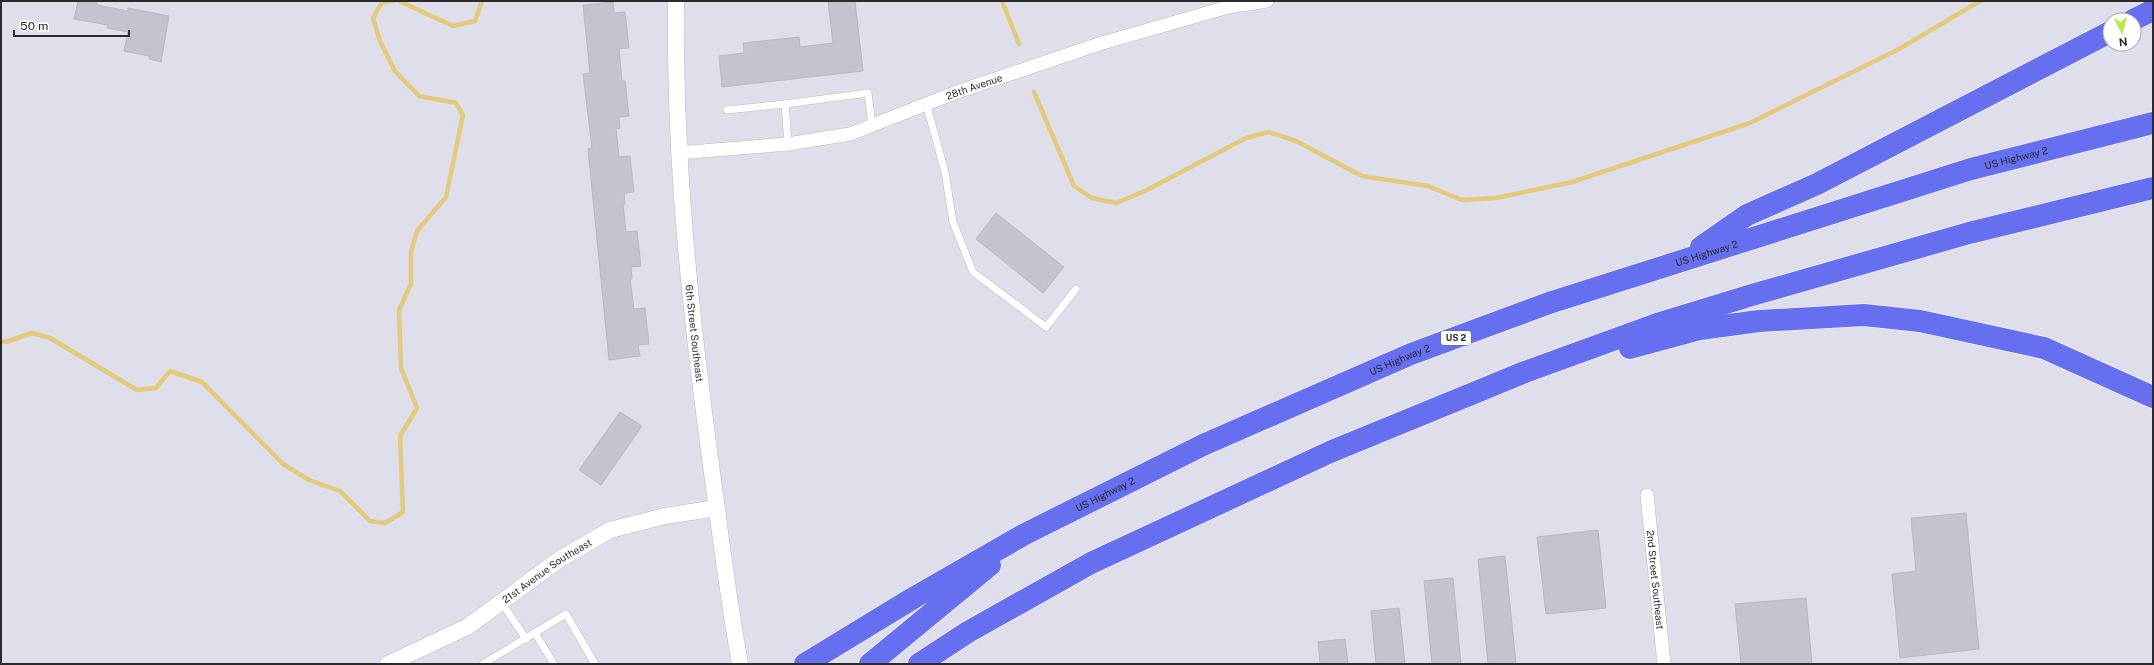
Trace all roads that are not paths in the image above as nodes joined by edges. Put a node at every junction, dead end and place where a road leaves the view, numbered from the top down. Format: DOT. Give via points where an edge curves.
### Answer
graph roads {
  1 [pos="676,1"];
  2 [pos="1268,1"];
  3 [pos="2153,10"];
  4 [pos="2142,16"];
  5 [pos="2102,36"];
  6 [pos="926,103"];
  7 [pos="785,104"];
  8 [pos="727,110"];
  9 [pos="2153,123"];
  10 [pos="872,125"];
  11 [pos="788,144"];
  12 [pos="678,153"];
  13 [pos="2153,188"];
  14 [pos="1680,261"];
  15 [pos="1076,289"];
  16 [pos="1525,372"];
  17 [pos="2153,397"];
  18 [pos="1647,495"];
  19 [pos="717,508"];
  20 [pos="1025,534"];
  21 [pos="501,602"];
  22 [pos="535,633"];
  23 [pos="526,639"];
  24 [pos="408,660"];
  25 [pos="388,664"];
  26 [pos="483,664"];
  27 [pos="554,664"];
  28 [pos="595,664"];
  29 [pos="740,664"];
  30 [pos="805,664"];
  31 [pos="870,664"];
  32 [pos="919,664"];
  33 [pos="1664,664"];
  1 -- 12 [label="street, 6th Street Southeast"];
  2 -- 6 [label="street, 28th Avenue" via="1228,7 1099,44"];
  3 -- 4 [label="highway"];
  5 -- 14 [label="highway" via="1817,184 1747,215"];
  6 -- 10 [label="street, 28th Avenue"];
  6 -- 15 [label="lane" via="945,172 952,222 973,272 1046,327"];
  7 -- 8 [label="lane"];
  7 -- 10 [label="lane" via="868,93"];
  7 -- 11 [label="lane"];
  9 -- 14 [label="highway, US Highway 2 / US 2" via="1971,169"];
  10 -- 11 [label="street, 28th Avenue" via="850,134"];
  11 -- 12 [label="street, 28th Avenue"];
  12 -- 19 [label="street, 6th Street Southeast" via="688,287"];
  13 -- 16 [label="highway" via="1969,233 1752,295 1658,324"];
  14 -- 20 [label="highway, US Highway 2 / US 2" via="1549,303 1411,354 1203,445"];
  16 -- 17 [label="highway" via="1700,329 1759,321 1864,315 1951,327 2044,348"];
  16 -- 32 [label="highway" via="1330,452 1091,563 968,632"];
  18 -- 33 [label="street, 2nd Street Southeast"];
  19 -- 21 [label="street, 21st Avenue Southeast" via="664,516 610,530 560,559"];
  19 -- 29 [label="street, 6th Street Southeast" via="729,604"];
  20 -- 30 [label="highway, US Highway 2 / US 2"];
  20 -- 31 [label="highway" via="954,597"];
  21 -- 23 [label="lane"];
  21 -- 24 [label="street, 21st Avenue Southeast" via="467,627"];
  22 -- 23 [label="lane"];
  22 -- 27 [label="lane"];
  22 -- 28 [label="lane" via="566,614"];
  23 -- 26 [label="lane"];
  24 -- 25 [label="street, 21st Avenue Southeast"];
}
